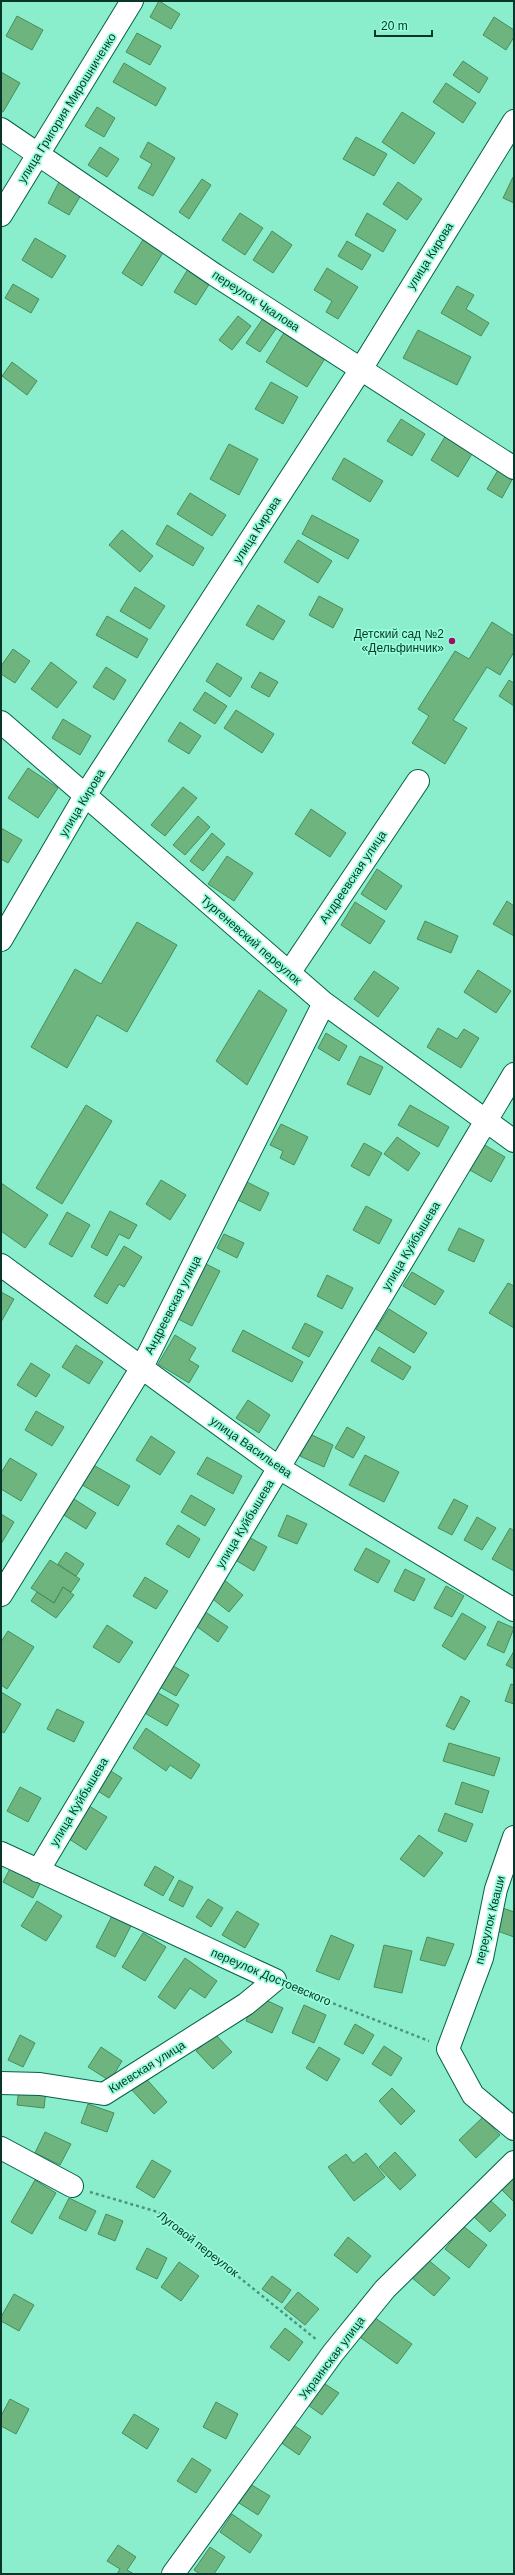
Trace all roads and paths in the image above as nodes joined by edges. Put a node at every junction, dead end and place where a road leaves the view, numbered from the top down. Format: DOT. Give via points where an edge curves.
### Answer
graph roads {
  1 [pos="132,1"];
  2 [pos="514,121"];
  3 [pos="1,129"];
  4 [pos="38,155"];
  5 [pos="1,215"];
  6 [pos="361,369"];
  7 [pos="514,468"];
  8 [pos="1,722"];
  9 [pos="418,781"];
  10 [pos="86,794"];
  11 [pos="1,940"];
  12 [pos="289,973"];
  13 [pos="324,1003"];
  14 [pos="514,1074"];
  15 [pos="487,1119"];
  16 [pos="514,1141"];
  17 [pos="1,1265"];
  18 [pos="141,1369"];
  19 [pos="279,1468"];
  20 [pos="1,1595"];
  21 [pos="514,1610"];
  22 [pos="514,1837"];
  23 [pos="1,1853"];
  24 [pos="38,1871"];
  25 [pos="275,1980"];
  26 [pos="448,2049"];
  27 [pos="1,2083"];
  28 [pos="514,2129"];
  29 [pos="1,2148"];
  30 [pos="514,2162"];
  31 [pos="72,2186"];
  32 [pos="333,2353"];
  33 [pos="173,2574"];
  1 -- 4 [label="street, улица Григория Мирошниченко"];
  2 -- 6 [label="street, улица Кирова"];
  3 -- 4 [label="street, переулок Чкалова"];
  4 -- 5 [label="street, улица Григория Мирошниченко"];
  4 -- 6 [label="street, переулок Чкалова" via="215,275"];
  6 -- 7 [label="street, переулок Чкалова"];
  6 -- 10 [label="street, улица Кирова"];
  8 -- 10 [label="street, Тургеневский переулок"];
  9 -- 12 [label="street, Андреевская улица"];
  10 -- 11 [label="street, улица Кирова"];
  10 -- 12 [label="street, Тургеневский переулок"];
  12 -- 13 [label="street, Тургеневский переулок"];
  13 -- 15 [label="street, Тургеневский переулок"];
  13 -- 18 [label="street, Андреевская улица"];
  14 -- 15 [label="street, улица Куйбышева"];
  15 -- 16 [label="street, Тургеневский переулок"];
  15 -- 19 [label="street, улица Куйбышева"];
  17 -- 18 [label="street, улица Васильева"];
  18 -- 19 [label="street, улица Васильева"];
  18 -- 20 [label="street, Андреевская улица"];
  19 -- 21 [label="street, улица Васильева"];
  19 -- 24 [label="street, улица Куйбышева"];
  22 -- 26 [label="street, переулок Кваши" via="496,1889 482,1958"];
  23 -- 24 [label="street, переулок Достоевского"];
  24 -- 25 [label="street, переулок Достоевского"];
  25 -- 26 [label="path, переулок Достоевского"];
  25 -- 27 [label="street, Киевская улица" via="246,2004 104,2094 40,2084"];
  26 -- 28 [label="street" via="473,2096"];
  29 -- 31 [label="street"];
  30 -- 32 [label="street, Украинская улица" via="385,2289"];
  31 -- 32 [label="path, Луговой переулок" via="158,2212"];
  32 -- 33 [label="street, Украинская улица"];
}
